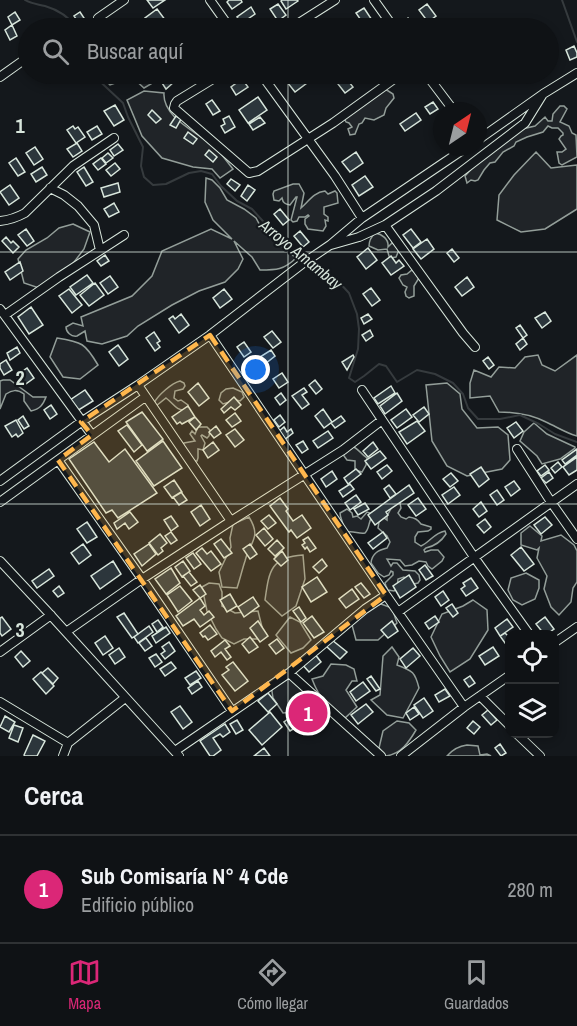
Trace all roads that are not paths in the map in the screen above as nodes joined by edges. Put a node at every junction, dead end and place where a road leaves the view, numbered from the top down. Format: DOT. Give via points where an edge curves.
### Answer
graph roads {
  1 [pos="124,0"];
  2 [pos="210,0"];
  3 [pos="335,0"];
  4 [pos="374,0"];
  5 [pos="98,18"];
  6 [pos="223,18"];
  7 [pos="307,18"];
  8 [pos="387,18"];
  9 [pos="18,64"];
  10 [pos="577,73"];
  11 [pos="0,77"];
  12 [pos="205,84"];
  13 [pos="268,84"];
  14 [pos="387,84"];
  15 [pos="434,84"];
  16 [pos="543,94"];
  17 [pos="447,102"];
  18 [pos="487,134"];
  19 [pos="114,138"];
  20 [pos="308,139"];
  21 [pos="454,156"];
  22 [pos="50,189"];
  23 [pos="362,218"];
  24 [pos="0,221"];
  25 [pos="386,225"];
  26 [pos="124,235"];
  27 [pos="330,245"];
  28 [pos="100,250"];
  29 [pos="2,312"];
  30 [pos="210,335"];
  31 [pos="475,347"];
  32 [pos="138,385"];
  33 [pos="362,390"];
  34 [pos="145,397"];
  35 [pos="382,420"];
  36 [pos="81,422"];
  37 [pos="92,435"];
  38 [pos="517,449"];
  39 [pos="58,460"];
  40 [pos="305,474"];
  41 [pos="0,482"];
  42 [pos="577,484"];
  43 [pos="0,502"];
  44 [pos="551,502"];
  45 [pos="231,521"];
  46 [pos="577,539"];
  47 [pos="474,557"];
  48 [pos="0,561"];
  49 [pos="142,579"];
  50 [pos="386,595"];
  51 [pos="398,612"];
  52 [pos="51,615"];
  53 [pos="577,627"];
  54 [pos="526,630"];
  55 [pos="66,632"];
  56 [pos="559,640"];
  57 [pos="0,652"];
  58 [pos="289,673"];
  59 [pos="505,678"];
  60 [pos="480,696"];
  61 [pos="125,698"];
  62 [pos="0,702"];
  63 [pos="464,706"];
  64 [pos="232,711"];
  65 [pos="505,721"];
  66 [pos="522,738"];
  67 [pos="68,743"];
  68 [pos="177,754"];
  69 [pos="63,756"];
  70 [pos="381,756"];
  71 [pos="401,756"];
  72 [pos="540,756"];
  1 -- 5 [label="street"];
  2 -- 6 [label="street"];
  3 -- 7 [label="street"];
  4 -- 8 [label="street"];
  9 -- 11 [label="street"];
  10 -- 16 [label="street"];
  12 -- 20 [label="street" via="177,101 174,108 249,173"];
  13 -- 20 [label="street"];
  14 -- 20 [label="street"];
  15 -- 17 [label="street"];
  16 -- 18 [label="street"];
  16 -- 25 [label="street" via="525,123"];
  19 -- 22 [label="street" via="73,166"];
  20 -- 23 [label="street"];
  21 -- 23 [label="street"];
  22 -- 24 [label="street" via="25,213"];
  22 -- 28 [label="street" via="78,206 94,225"];
  23 -- 27 [label="street"];
  25 -- 27 [label="street"];
  25 -- 31 [label="street"];
  26 -- 28 [label="street"];
  27 -- 30 [label="street"];
  28 -- 29 [label="street"];
  29 -- 36 [label="street"];
  30 -- 32 [label="street"];
  30 -- 40 [label="street"];
  32 -- 34 [label="street"];
  32 -- 36 [label="street"];
  33 -- 35 [label="street"];
  34 -- 37 [label="street"];
  34 -- 45 [label="street"];
  35 -- 40 [label="street"];
  35 -- 47 [label="street"];
  36 -- 37 [label="street"];
  36 -- 41 [label="street"];
  37 -- 39 [label="street"];
  38 -- 44 [label="street"];
  39 -- 43 [label="street"];
  39 -- 49 [label="street"];
  40 -- 45 [label="street"];
  40 -- 50 [label="street"];
  42 -- 44 [label="street"];
  44 -- 46 [label="street"];
  44 -- 47 [label="street"];
  45 -- 49 [label="street"];
  47 -- 51 [label="street"];
  47 -- 54 [label="street"];
  48 -- 52 [label="street"];
  49 -- 55 [label="street"];
  49 -- 64 [label="street"];
  50 -- 51 [label="street"];
  50 -- 58 [label="street"];
  51 -- 63 [label="street"];
  52 -- 55 [label="street"];
  52 -- 57 [label="street"];
  53 -- 56 [label="street"];
  55 -- 61 [label="street"];
  58 -- 64 [label="street"];
  58 -- 70 [label="street"];
  59 -- 60 [label="street"];
  60 -- 63 [label="street"];
  60 -- 65 [label="street"];
  61 -- 67 [label="street"];
  61 -- 68 [label="street"];
  62 -- 67 [label="street"];
  63 -- 71 [label="street"];
  64 -- 68 [label="street"];
  66 -- 72 [label="street"];
  67 -- 69 [label="street"];
}
